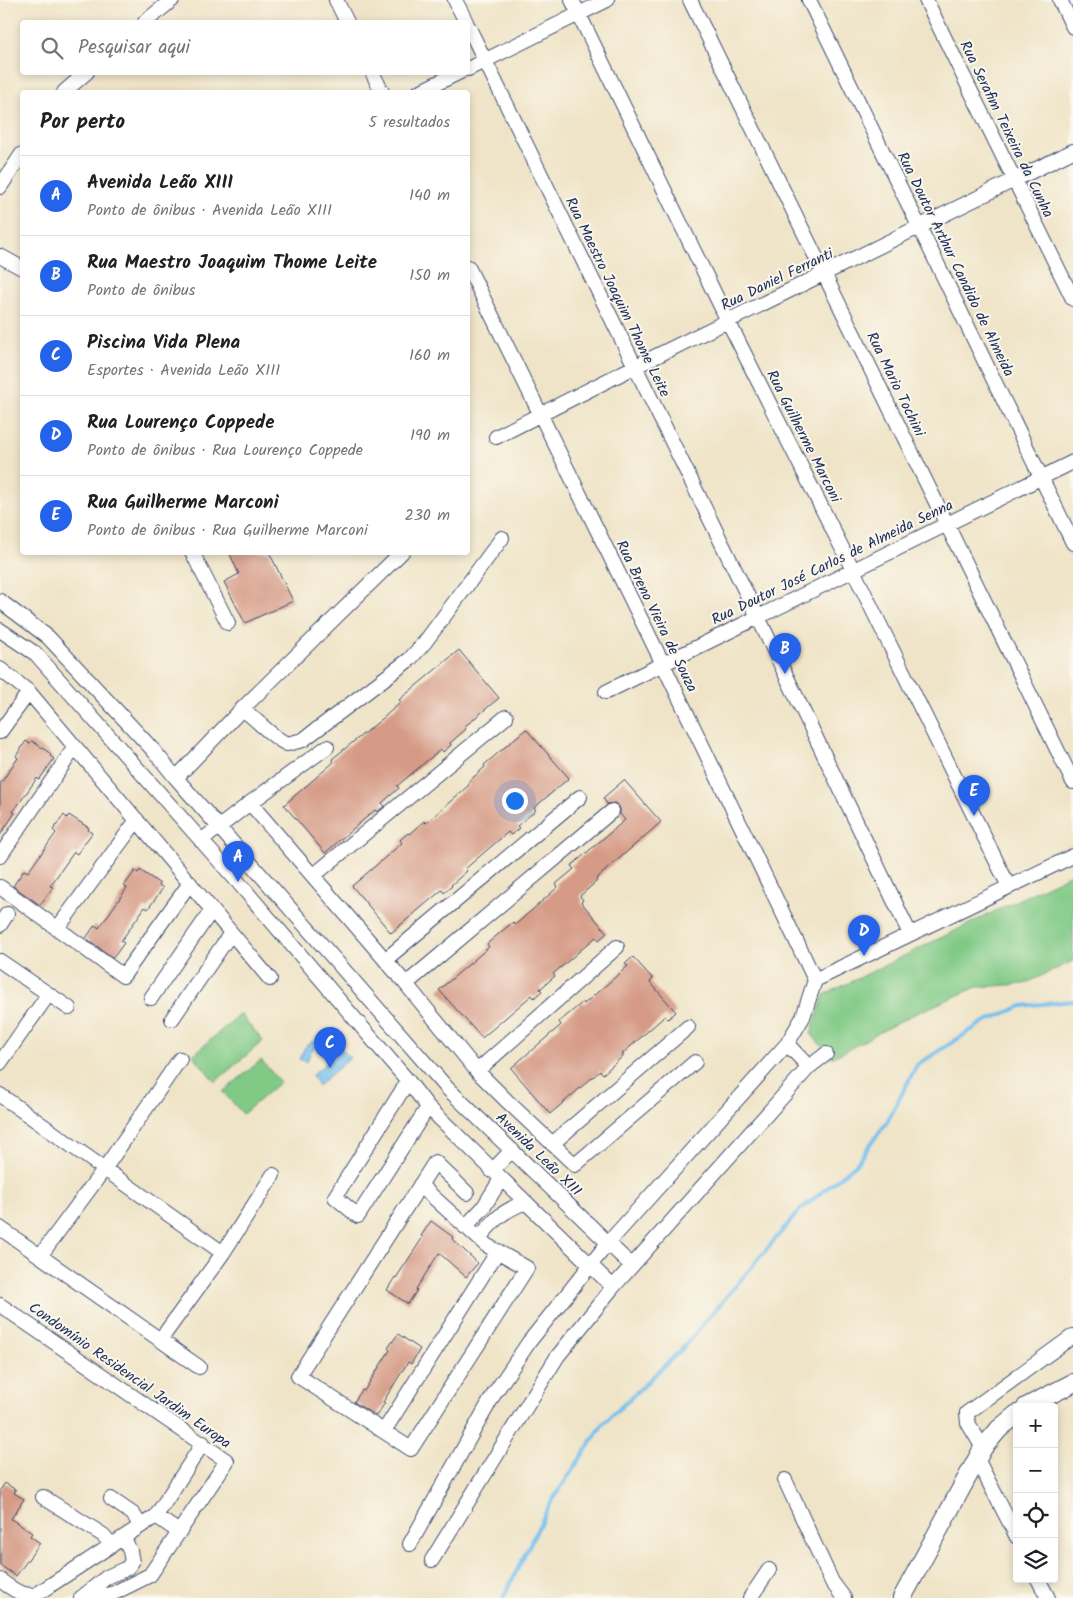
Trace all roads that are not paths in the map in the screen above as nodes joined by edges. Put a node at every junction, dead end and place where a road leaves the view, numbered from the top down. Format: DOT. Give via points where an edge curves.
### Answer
graph roads {
  1 [pos="172,0"];
  2 [pos="336,0"];
  3 [pos="454,0"];
  4 [pos="572,0"];
  5 [pos="607,0"];
  6 [pos="690,0"];
  7 [pos="809,0"];
  8 [pos="926,0"];
  9 [pos="1060,0"];
  10 [pos="579,13"];
  11 [pos="147,20"];
  12 [pos="347,20"];
  13 [pos="465,20"];
  14 [pos="1073,27"];
  15 [pos="470,30"];
  16 [pos="484,60"];
  17 [pos="470,68"];
  18 [pos="84,75"];
  19 [pos="374,75"];
  20 [pos="454,75"];
  21 [pos="66,90"];
  22 [pos="381,90"];
  23 [pos="423,90"];
  24 [pos="1073,151"];
  25 [pos="20,157"];
  26 [pos="1015,180"];
  27 [pos="0,187"];
  28 [pos="920,227"];
  29 [pos="0,256"];
  30 [pos="20,267"];
  31 [pos="470,271"];
  32 [pos="824,274"];
  33 [pos="1073,299"];
  34 [pos="728,321"];
  35 [pos="634,366"];
  36 [pos="540,414"];
  37 [pos="496,437"];
  38 [pos="1073,462"];
  39 [pos="1042,478"];
  40 [pos="947,523"];
  41 [pos="502,538"];
  42 [pos="1073,543"];
  43 [pos="194,555"];
  44 [pos="399,555"];
  45 [pos="853,570"];
  46 [pos="0,601"];
  47 [pos="758,617"];
  48 [pos="228,623"];
  49 [pos="0,630"];
  50 [pos="663,664"];
  51 [pos="0,670"];
  52 [pos="29,692"];
  53 [pos="606,692"];
  54 [pos="242,709"];
  55 [pos="506,717"];
  56 [pos="0,732"];
  57 [pos="75,748"];
  58 [pos="327,748"];
  59 [pos="176,778"];
  60 [pos="1073,782"];
  61 [pos="580,797"];
  62 [pos="250,803"];
  63 [pos="612,811"];
  64 [pos="137,820"];
  65 [pos="220,827"];
  66 [pos="201,841"];
  67 [pos="0,856"];
  68 [pos="1073,856"];
  69 [pos="313,876"];
  70 [pos="190,883"];
  71 [pos="0,887"];
  72 [pos="1009,887"];
  73 [pos="212,910"];
  74 [pos="57,929"];
  75 [pos="231,933"];
  76 [pos="910,934"];
  77 [pos="617,947"];
  78 [pos="385,960"];
  79 [pos="0,961"];
  80 [pos="270,980"];
  81 [pos="815,980"];
  82 [pos="406,984"];
  83 [pos="48,995"];
  84 [pos="151,998"];
  85 [pos="69,1008"];
  86 [pos="172,1019"];
  87 [pos="688,1027"];
  88 [pos="787,1044"];
  89 [pos="826,1054"];
  90 [pos="180,1059"];
  91 [pos="694,1062"];
  92 [pos="0,1063"];
  93 [pos="809,1067"];
  94 [pos="477,1071"];
  95 [pos="408,1081"];
  96 [pos="0,1095"];
  97 [pos="428,1107"];
  98 [pos="552,1144"];
  99 [pos="512,1150"];
  100 [pos="105,1168"];
  101 [pos="273,1175"];
  102 [pos="496,1175"];
  103 [pos="420,1185"];
  104 [pos="467,1193"];
  105 [pos="525,1202"];
  106 [pos="465,1227"];
  107 [pos="0,1228"];
  108 [pos="479,1238"];
  109 [pos="608,1243"];
  110 [pos="498,1251"];
  111 [pos="223,1253"];
  112 [pos="40,1256"];
  113 [pos="589,1265"];
  114 [pos="632,1266"];
  115 [pos="613,1287"];
  116 [pos="0,1305"];
  117 [pos="1073,1336"];
  118 [pos="161,1339"];
  119 [pos="199,1367"];
  120 [pos="1073,1383"];
  121 [pos="1034,1403"];
  122 [pos="1013,1417"];
  123 [pos="384,1431"];
  124 [pos="203,1443"];
  125 [pos="980,1454"];
  126 [pos="785,1480"];
  127 [pos="43,1497"];
  128 [pos="111,1499"];
  129 [pos="156,1516"];
  130 [pos="142,1526"];
  131 [pos="1013,1528"];
  132 [pos="179,1532"];
  133 [pos="118,1542"];
  134 [pos="410,1544"];
  135 [pos="432,1560"];
  136 [pos="769,1570"];
  137 [pos="0,1580"];
  138 [pos="1040,1583"];
  139 [pos="81,1598"];
  140 [pos="92,1598"];
  141 [pos="750,1598"];
  142 [pos="844,1598"];
  143 [pos="902,1598"];
  144 [pos="1048,1598"];
  1 -- 11 [label="street"];
  2 -- 12 [label="street"];
  3 -- 13 [label="street"];
  4 -- 10 [label="street, Rua Guilherme Marconi"];
  5 -- 10 [label="street"];
  6 -- 32 [label="street, Rua Mario Tochini"];
  7 -- 28 [label="street, Rua Doutor Arthur Candido de Almeida"];
  8 -- 26 [label="street, Rua Serafim Teixeira da Cunha"];
  9 -- 14 [label="street"];
  10 -- 16 [label="street"];
  10 -- 34 [label="street, Rua Guilherme Marconi"];
  15 -- 16 [label="street, Rua Maestro Joaquim Thome Leite"];
  16 -- 17 [label="street"];
  16 -- 35 [label="street, Rua Maestro Joaquim Thome Leite"];
  18 -- 21 [label="street"];
  19 -- 22 [label="street"];
  20 -- 23 [label="street"];
  24 -- 26 [label="street, Rua Daniel Ferranti"];
  25 -- 27 [label="street"];
  26 -- 28 [label="street, Rua Daniel Ferranti"];
  26 -- 33 [label="street, Rua Serafim Teixeira da Cunha"];
  28 -- 32 [label="street, Rua Daniel Ferranti"];
  28 -- 39 [label="street, Rua Doutor Arthur Candido de Almeida"];
  29 -- 30 [label="street"];
  31 -- 36 [label="street, Rua Breno Vieira de Souza"];
  32 -- 34 [label="street, Rua Daniel Ferranti"];
  32 -- 40 [label="street, Rua Mario Tochini"];
  34 -- 35 [label="street, Rua Daniel Ferranti"];
  34 -- 45 [label="street, Rua Guilherme Marconi"];
  35 -- 36 [label="street, Rua Daniel Ferranti"];
  35 -- 47 [label="street, Rua Maestro Joaquim Thome Leite"];
  36 -- 37 [label="street, Rua Daniel Ferranti"];
  36 -- 50 [label="street, Rua Breno Vieira de Souza"];
  38 -- 39 [label="street, Rua Doutor José Carlos de Almeida Senna"];
  39 -- 40 [label="street, Rua Doutor José Carlos de Almeida Senna"];
  39 -- 42 [label="street, Rua Doutor Arthur Candido de Almeida"];
  40 -- 45 [label="street, Rua Doutor José Carlos de Almeida Senna"];
  40 -- 60 [label="street, Rua Mario Tochini"];
  41 -- 54 [label="street" via="410,659 303,740 288,744 275,738"];
  43 -- 48 [label="street"];
  44 -- 54 [label="street"];
  45 -- 47 [label="street, Rua Doutor José Carlos de Almeida Senna"];
  45 -- 72 [label="street, Rua Guilherme Marconi"];
  46 -- 59 [label="street, Avenida Leão XIII" via="48,637"];
  47 -- 50 [label="street, Rua Doutor José Carlos de Almeida Senna"];
  47 -- 76 [label="street, Rua Maestro Joaquim Thome Leite"];
  49 -- 66 [label="street" via="36,654"];
  50 -- 53 [label="street, Rua Doutor José Carlos de Almeida Senna"];
  50 -- 81 [label="street, Rua Breno Vieira de Souza"];
  51 -- 52 [label="street"];
  52 -- 56 [label="street"];
  52 -- 57 [label="street"];
  54 -- 59 [label="street"];
  55 -- 69 [label="street"];
  57 -- 64 [label="street"];
  57 -- 67 [label="street"];
  58 -- 62 [label="street"];
  59 -- 65 [label="street, Avenida Leão XIII"];
  61 -- 78 [label="street"];
  62 -- 65 [label="street"];
  62 -- 69 [label="street"];
  63 -- 82 [label="street"];
  64 -- 70 [label="street"];
  64 -- 74 [label="street"];
  65 -- 66 [label="street"];
  65 -- 99 [label="street, Avenida Leão XIII" via="448,1089"];
  66 -- 95 [label="street"];
  68 -- 72 [label="street"];
  69 -- 78 [label="street"];
  70 -- 73 [label="street"];
  70 -- 74 [label="street" via="123,976"];
  71 -- 74 [label="street"];
  72 -- 76 [label="street"];
  73 -- 75 [label="street"];
  73 -- 84 [label="street"];
  75 -- 80 [label="street"];
  75 -- 86 [label="street"];
  76 -- 81 [label="street"];
  77 -- 94 [label="street"];
  78 -- 82 [label="street"];
  79 -- 83 [label="street"];
  81 -- 88 [label="street" via="804,1017"];
  82 -- 94 [label="street"];
  83 -- 85 [label="street"];
  83 -- 92 [label="street"];
  87 -- 98 [label="street"];
  88 -- 93 [label="street"];
  88 -- 109 [label="street"];
  89 -- 93 [label="street"];
  90 -- 100 [label="street"];
  91 -- 98 [label="street" via="575,1165"];
  93 -- 114 [label="street"];
  94 -- 98 [label="street"];
  95 -- 97 [label="street"];
  95 -- 97 [label="street" via="335,1196 358,1216"];
  96 -- 100 [label="street"];
  97 -- 102 [label="street"];
  99 -- 102 [label="street"];
  99 -- 109 [label="street, Avenida Leão XIII"];
  100 -- 111 [label="street"];
  100 -- 112 [label="street"];
  101 -- 111 [label="street"];
  102 -- 105 [label="street"];
  102 -- 106 [label="street" via="486,1204"];
  103 -- 104 [label="street" via="435,1162"];
  103 -- 106 [label="street"];
  103 -- 123 [label="street" via="298,1376"];
  105 -- 108 [label="street" via="504,1211"];
  105 -- 113 [label="street"];
  106 -- 108 [label="street"];
  107 -- 112 [label="street"];
  108 -- 110 [label="street"];
  109 -- 113 [label="street"];
  109 -- 114 [label="street, Avenida Leão XIII"];
  110 -- 123 [label="street"];
  110 -- 123 [label="street" via="528,1268 411,1449"];
  111 -- 118 [label="street"];
  112 -- 118 [label="street"];
  113 -- 115 [label="street"];
  113 -- 134 [label="street" via="529,1342 494,1394"];
  114 -- 115 [label="street"];
  115 -- 135 [label="street" via="557,1357"];
  116 -- 124 [label="street, Condomínio Residencial Jardim Europa"];
  117 -- 125 [label="street" via="967,1413"];
  118 -- 119 [label="street"];
  120 -- 121 [label="main road"];
  122 -- 125 [label="main road" via="999,1429"];
  124 -- 129 [label="street"];
  124 -- 132 [label="street, Condomínio Residencial Jardim Europa" via="227,1461"];
  125 -- 131 [label="street"];
  125 -- 143 [label="main road"];
  126 -- 142 [label="street" via="832,1582"];
  127 -- 133 [label="street"];
  128 -- 130 [label="street" via="133,1514"];
  129 -- 130 [label="street"];
  129 -- 132 [label="street"];
  130 -- 133 [label="street"];
  132 -- 140 [label="street, Condomínio Residencial Jardim Europa" via="150,1575 114,1593"];
  133 -- 137 [label="street" via="37,1594 24,1595"];
  133 -- 139 [label="street" via="130,1551 132,1562"];
  136 -- 141 [label="street"];
  138 -- 144 [label="street"];
}
